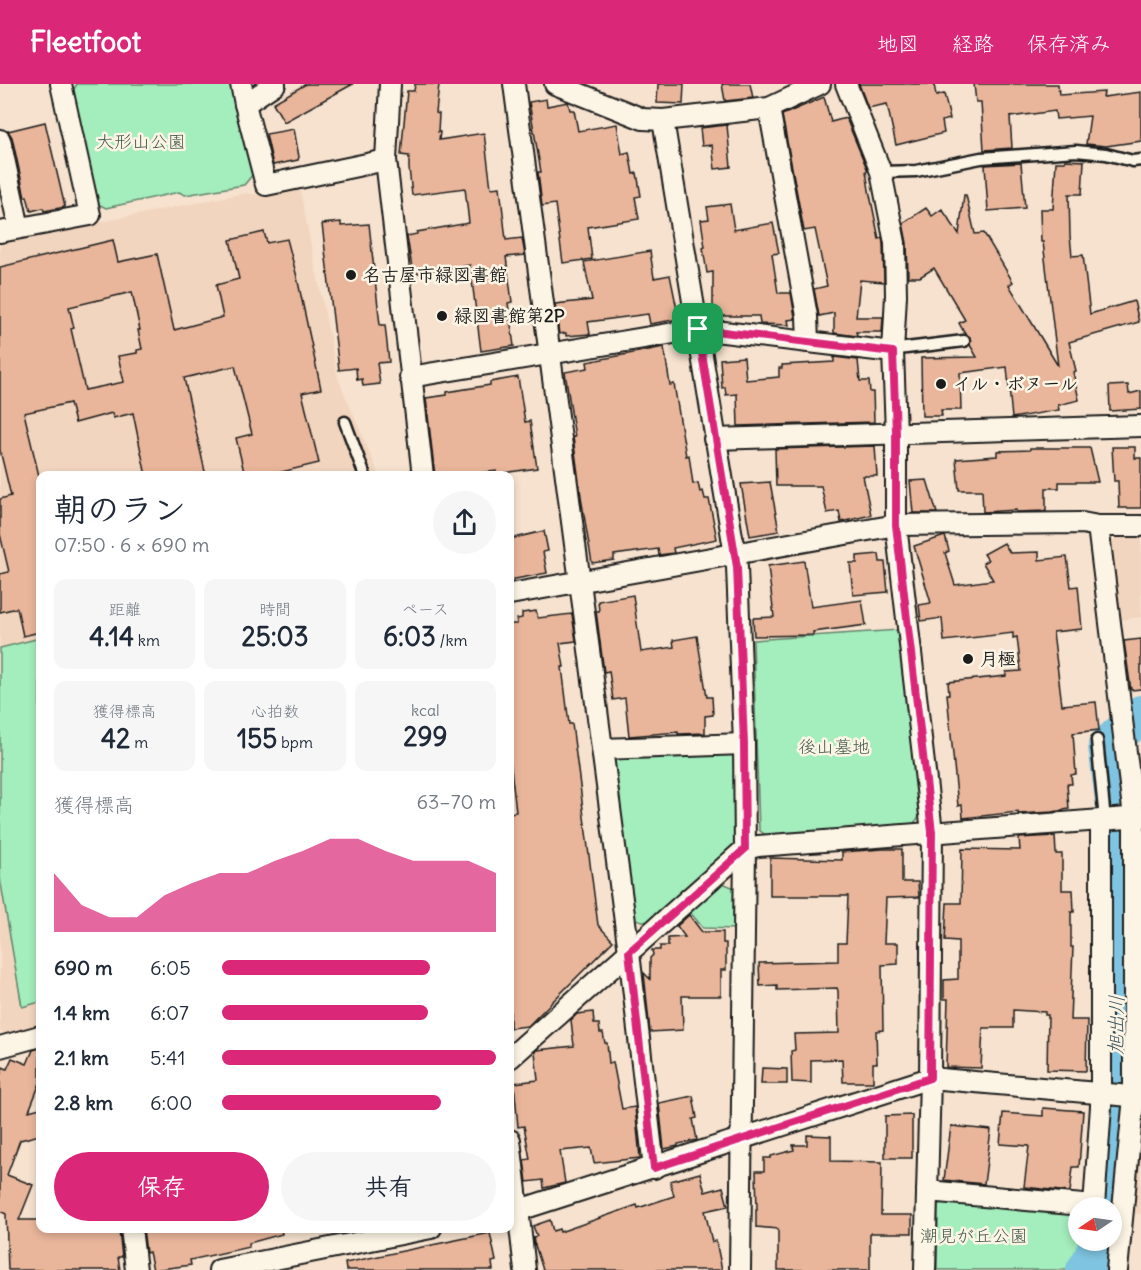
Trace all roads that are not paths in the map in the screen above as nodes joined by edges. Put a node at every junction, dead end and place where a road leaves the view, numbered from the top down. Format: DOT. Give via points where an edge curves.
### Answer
graph roads {
  1 [pos="61,84"];
  2 [pos="241,84"];
  3 [pos="274,84"];
  4 [pos="390,84"];
  5 [pos="514,84"];
  6 [pos="555,84"];
  7 [pos="820,84"];
  8 [pos="846,84"];
  9 [pos="583,90"];
  10 [pos="245,104"];
  11 [pos="769,108"];
  12 [pos="663,120"];
  13 [pos="0,140"];
  14 [pos="386,160"];
  15 [pos="1141,160"];
  16 [pos="881,172"];
  17 [pos="9,230"];
  18 [pos="698,329"];
  19 [pos="964,341"];
  20 [pos="808,342"];
  21 [pos="893,352"];
  22 [pos="550,353"];
  23 [pos="410,377"];
  24 [pos="345,422"];
  25 [pos="1141,426"];
  26 [pos="896,433"];
  27 [pos="714,438"];
  28 [pos="363,471"];
  29 [pos="422,471"];
  30 [pos="896,525"];
  31 [pos="1098,526"];
  32 [pos="1141,526"];
  33 [pos="735,553"];
  34 [pos="580,580"];
  35 [pos="514,593"];
  36 [pos="1097,740"];
  37 [pos="744,744"];
  38 [pos="602,748"];
  39 [pos="1122,818"];
  40 [pos="932,832"];
  41 [pos="745,849"];
  42 [pos="629,952"];
  43 [pos="36,1037"];
  44 [pos="0,1047"];
  45 [pos="514,1054"];
  46 [pos="930,1078"];
  47 [pos="1121,1096"];
  48 [pos="742,1140"];
  49 [pos="654,1168"];
  50 [pos="927,1191"];
  51 [pos="514,1212"];
  52 [pos="132,1233"];
  53 [pos="406,1233"];
  54 [pos="136,1270"];
  55 [pos="219,1270"];
  56 [pos="525,1270"];
  57 [pos="740,1270"];
  58 [pos="925,1270"];
  59 [pos="1117,1270"];
  1 -- 17 [label="street" via="90,215"];
  2 -- 10 [label="street"];
  3 -- 10 [label="street"];
  4 -- 14 [label="street"];
  5 -- 22 [label="street"];
  6 -- 9 [label="street"];
  7 -- 11 [label="street"];
  8 -- 16 [label="street"];
  9 -- 12 [label="street" via="643,119"];
  10 -- 14 [label="street" via="266,185"];
  11 -- 12 [label="street"];
  11 -- 20 [label="street" via="807,316"];
  12 -- 18 [label="street"];
  13 -- 17 [label="street"];
  14 -- 23 [label="street"];
  15 -- 16 [label="lane" via="1076,151 981,158 916,171"];
  16 -- 21 [label="street" via="895,243"];
  18 -- 20 [label="street"];
  18 -- 22 [label="street"];
  18 -- 27 [label="street"];
  19 -- 21 [label="lane"];
  20 -- 21 [label="street"];
  21 -- 26 [label="street"];
  22 -- 23 [label="street"];
  22 -- 34 [label="street"];
  23 -- 29 [label="street"];
  24 -- 28 [label="lane"];
  25 -- 26 [label="street"];
  26 -- 27 [label="street"];
  26 -- 30 [label="street"];
  27 -- 33 [label="street"];
  30 -- 31 [label="street"];
  30 -- 33 [label="street"];
  30 -- 40 [label="street"];
  31 -- 32 [label="street"];
  31 -- 39 [label="street" via="1124,731"];
  33 -- 34 [label="street"];
  33 -- 37 [label="street"];
  34 -- 35 [label="street"];
  34 -- 38 [label="street"];
  36 -- 39 [label="lane" via="1104,810"];
  37 -- 38 [label="street"];
  37 -- 41 [label="street"];
  38 -- 42 [label="street"];
  39 -- 40 [label="street"];
  39 -- 47 [label="street"];
  39 -- 47 [label="street"];
  40 -- 41 [label="street"];
  40 -- 46 [label="street"];
  41 -- 42 [label="street"];
  41 -- 48 [label="street"];
  42 -- 45 [label="street"];
  42 -- 49 [label="street"];
  43 -- 44 [label="street"];
  46 -- 47 [label="street"];
  46 -- 48 [label="street"];
  46 -- 50 [label="street"];
  47 -- 50 [label="street" via="1101,1106 1094,1206"];
  47 -- 59 [label="street"];
  48 -- 49 [label="street"];
  48 -- 57 [label="street"];
  49 -- 51 [label="street"];
  50 -- 58 [label="street"];
  51 -- 56 [label="street"];
  52 -- 54 [label="street"];
  53 -- 55 [label="street"];
}
